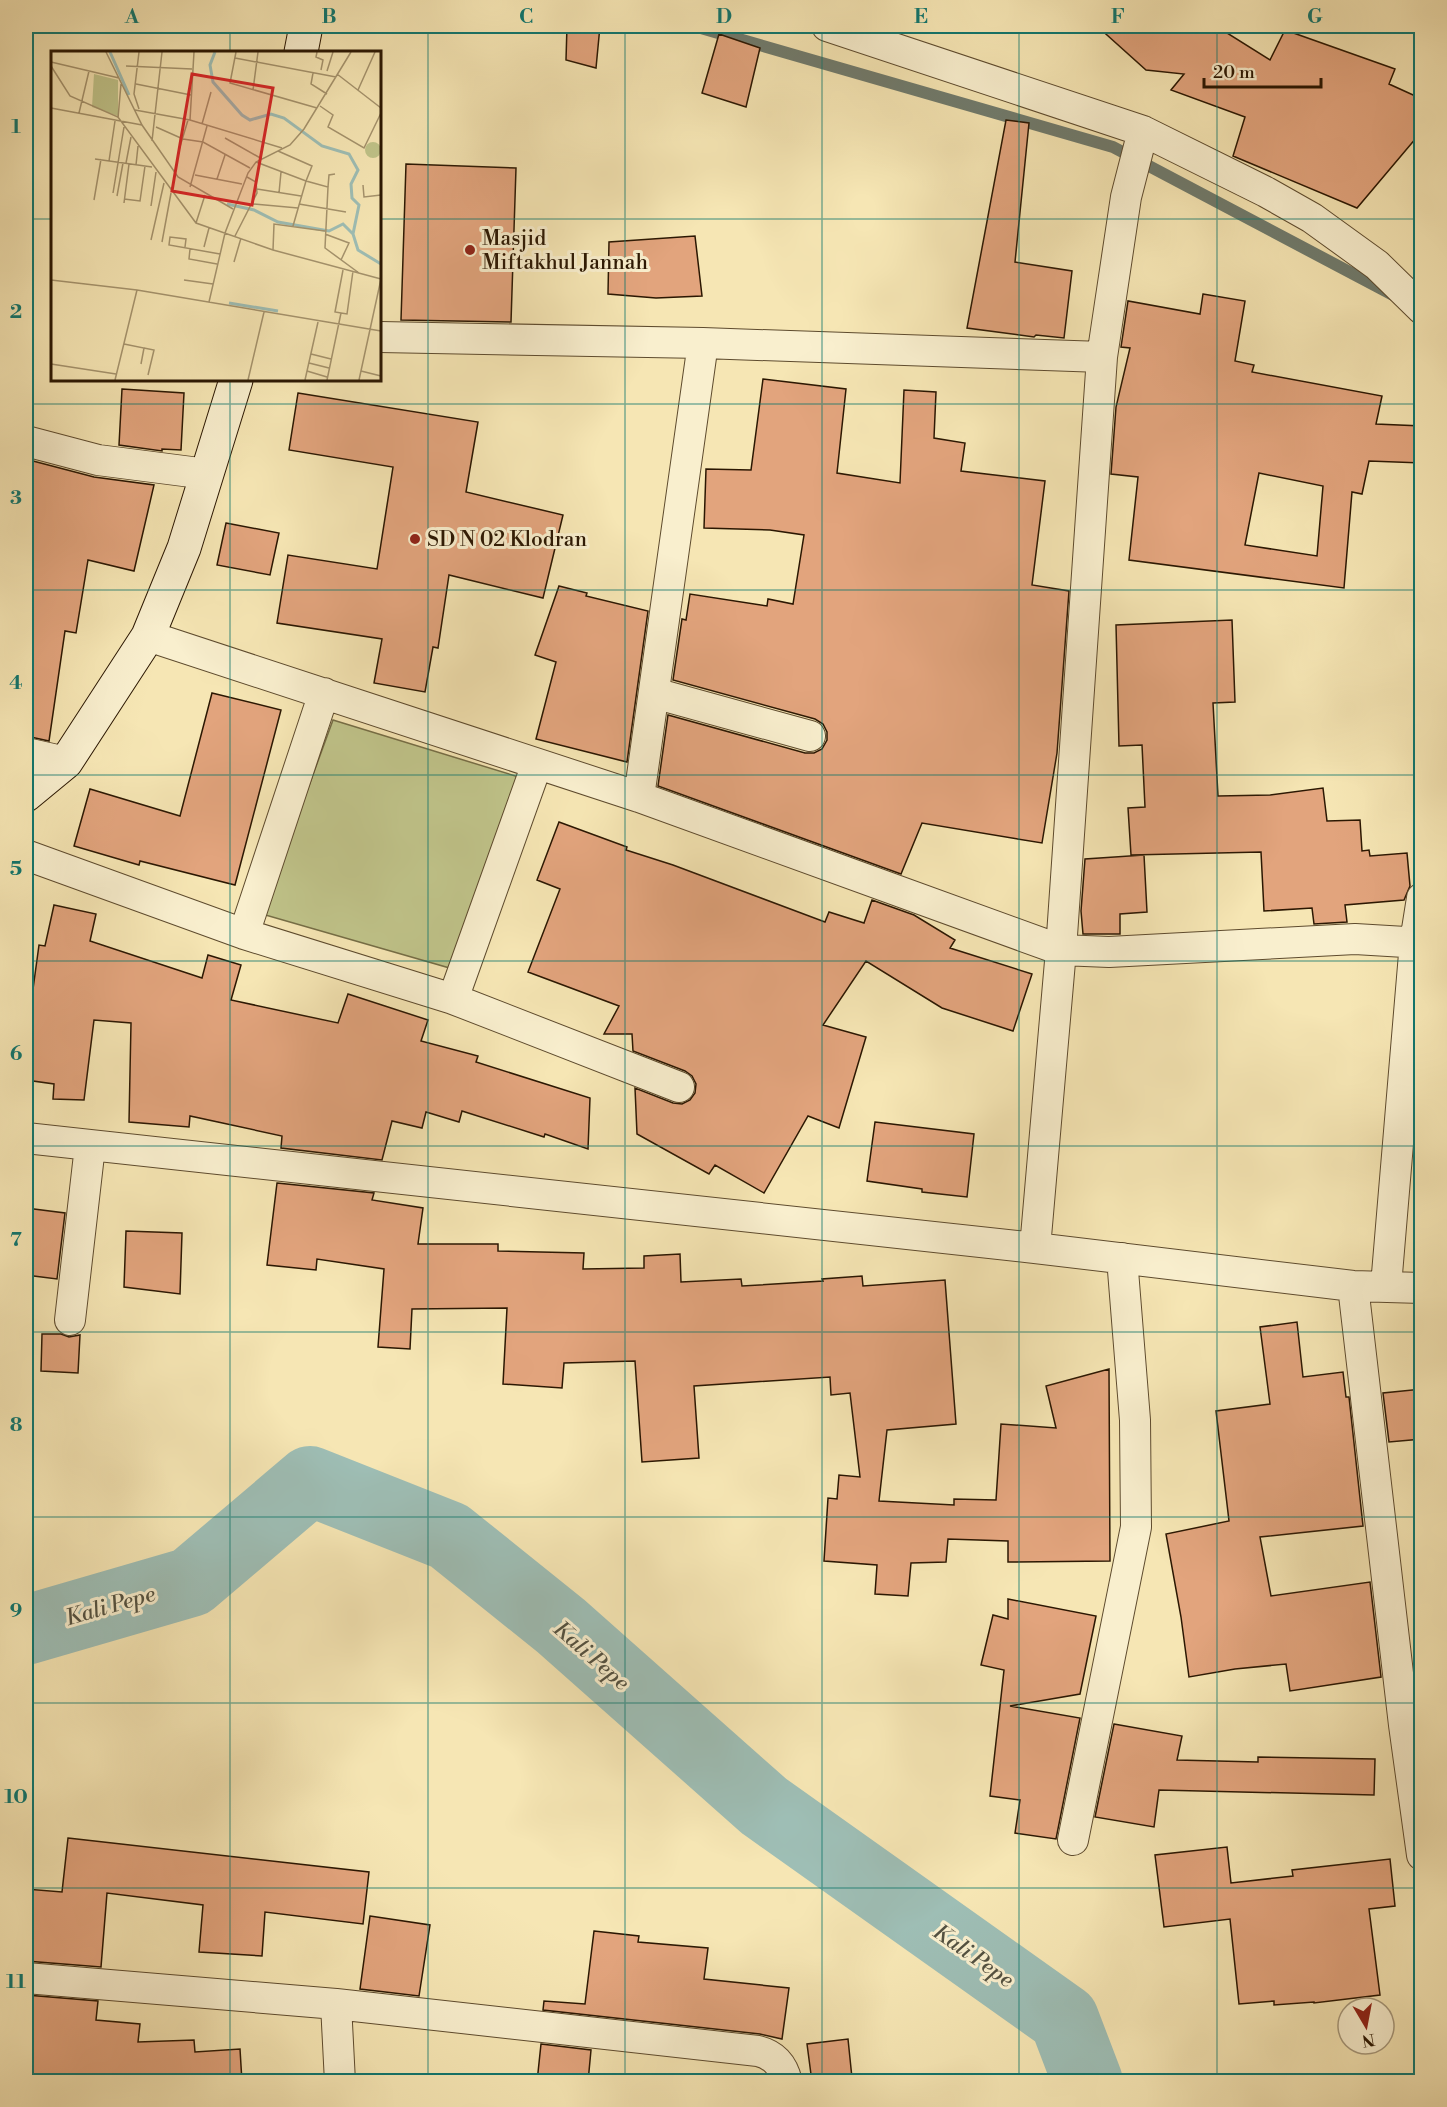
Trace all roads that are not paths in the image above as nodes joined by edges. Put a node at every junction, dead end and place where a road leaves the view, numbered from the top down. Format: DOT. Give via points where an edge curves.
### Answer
graph roads {
  1 [pos="306,26"];
  2 [pos="827,26"];
  3 [pos="857,30"];
  4 [pos="301,51"];
  5 [pos="1141,139"];
  6 [pos="1422,309"];
  7 [pos="381,337"];
  8 [pos="703,343"];
  9 [pos="1102,357"];
  10 [pos="236,381"];
  11 [pos="26,441"];
  12 [pos="207,474"];
  13 [pos="148,636"];
  14 [pos="324,693"];
  15 [pos="654,693"];
  16 [pos="810,736"];
  17 [pos="26,753"];
  18 [pos="66,762"];
  19 [pos="537,764"];
  20 [pos="26,795"];
  21 [pos="639,797"];
  22 [pos="26,855"];
  23 [pos="1422,898"];
  24 [pos="244,934"];
  25 [pos="1418,942"];
  26 [pos="1061,950"];
  27 [pos="453,999"];
  28 [pos="679,1087"];
  29 [pos="26,1138"];
  30 [pos="90,1146"];
  31 [pos="1035,1248"];
  32 [pos="1122,1258"];
  33 [pos="1353,1286"];
  34 [pos="1386,1286"];
  35 [pos="1422,1288"];
  36 [pos="70,1320"];
  37 [pos="1413,1726"];
  38 [pos="1073,1840"];
  39 [pos="1422,1856"];
  40 [pos="26,1978"];
  41 [pos="336,2004"];
  42 [pos="340,2082"];
  43 [pos="788,2082"];
  1 -- 4 [label="main road"];
  2 -- 3 [label="street"];
  3 -- 5 [label="street"];
  5 -- 6 [label="street" via="1266,192 1312,218 1377,265"];
  5 -- 9 [label="street" via="1126,197"];
  7 -- 8 [label="street"];
  8 -- 9 [label="street"];
  8 -- 15 [label="street"];
  9 -- 26 [label="street"];
  10 -- 12 [label="main road"];
  11 -- 12 [label="street" via="98,460"];
  12 -- 13 [label="main road" via="184,548"];
  13 -- 14 [label="street"];
  13 -- 18 [label="main road"];
  14 -- 19 [label="street"];
  14 -- 24 [label="street"];
  15 -- 16 [label="street"];
  15 -- 21 [label="street"];
  17 -- 18 [label="street"];
  18 -- 20 [label="main road"];
  19 -- 21 [label="street"];
  19 -- 27 [label="street"];
  21 -- 26 [label="street"];
  22 -- 24 [label="street"];
  23 -- 25 [label="street"];
  24 -- 27 [label="street"];
  25 -- 26 [label="street" via="1355,939 1109,952"];
  25 -- 34 [label="street"];
  26 -- 31 [label="street"];
  27 -- 28 [label="street"];
  29 -- 30 [label="street"];
  30 -- 31 [label="street"];
  30 -- 36 [label="street"];
  31 -- 32 [label="street"];
  32 -- 33 [label="street"];
  32 -- 38 [label="street" via="1135,1420 1136,1527"];
  33 -- 34 [label="street"];
  33 -- 37 [label="street"];
  34 -- 35 [label="street"];
  37 -- 39 [label="street"];
  40 -- 41 [label="street"];
  41 -- 42 [label="street"];
  41 -- 43 [label="street" via="758,2051 775,2058"];
}
